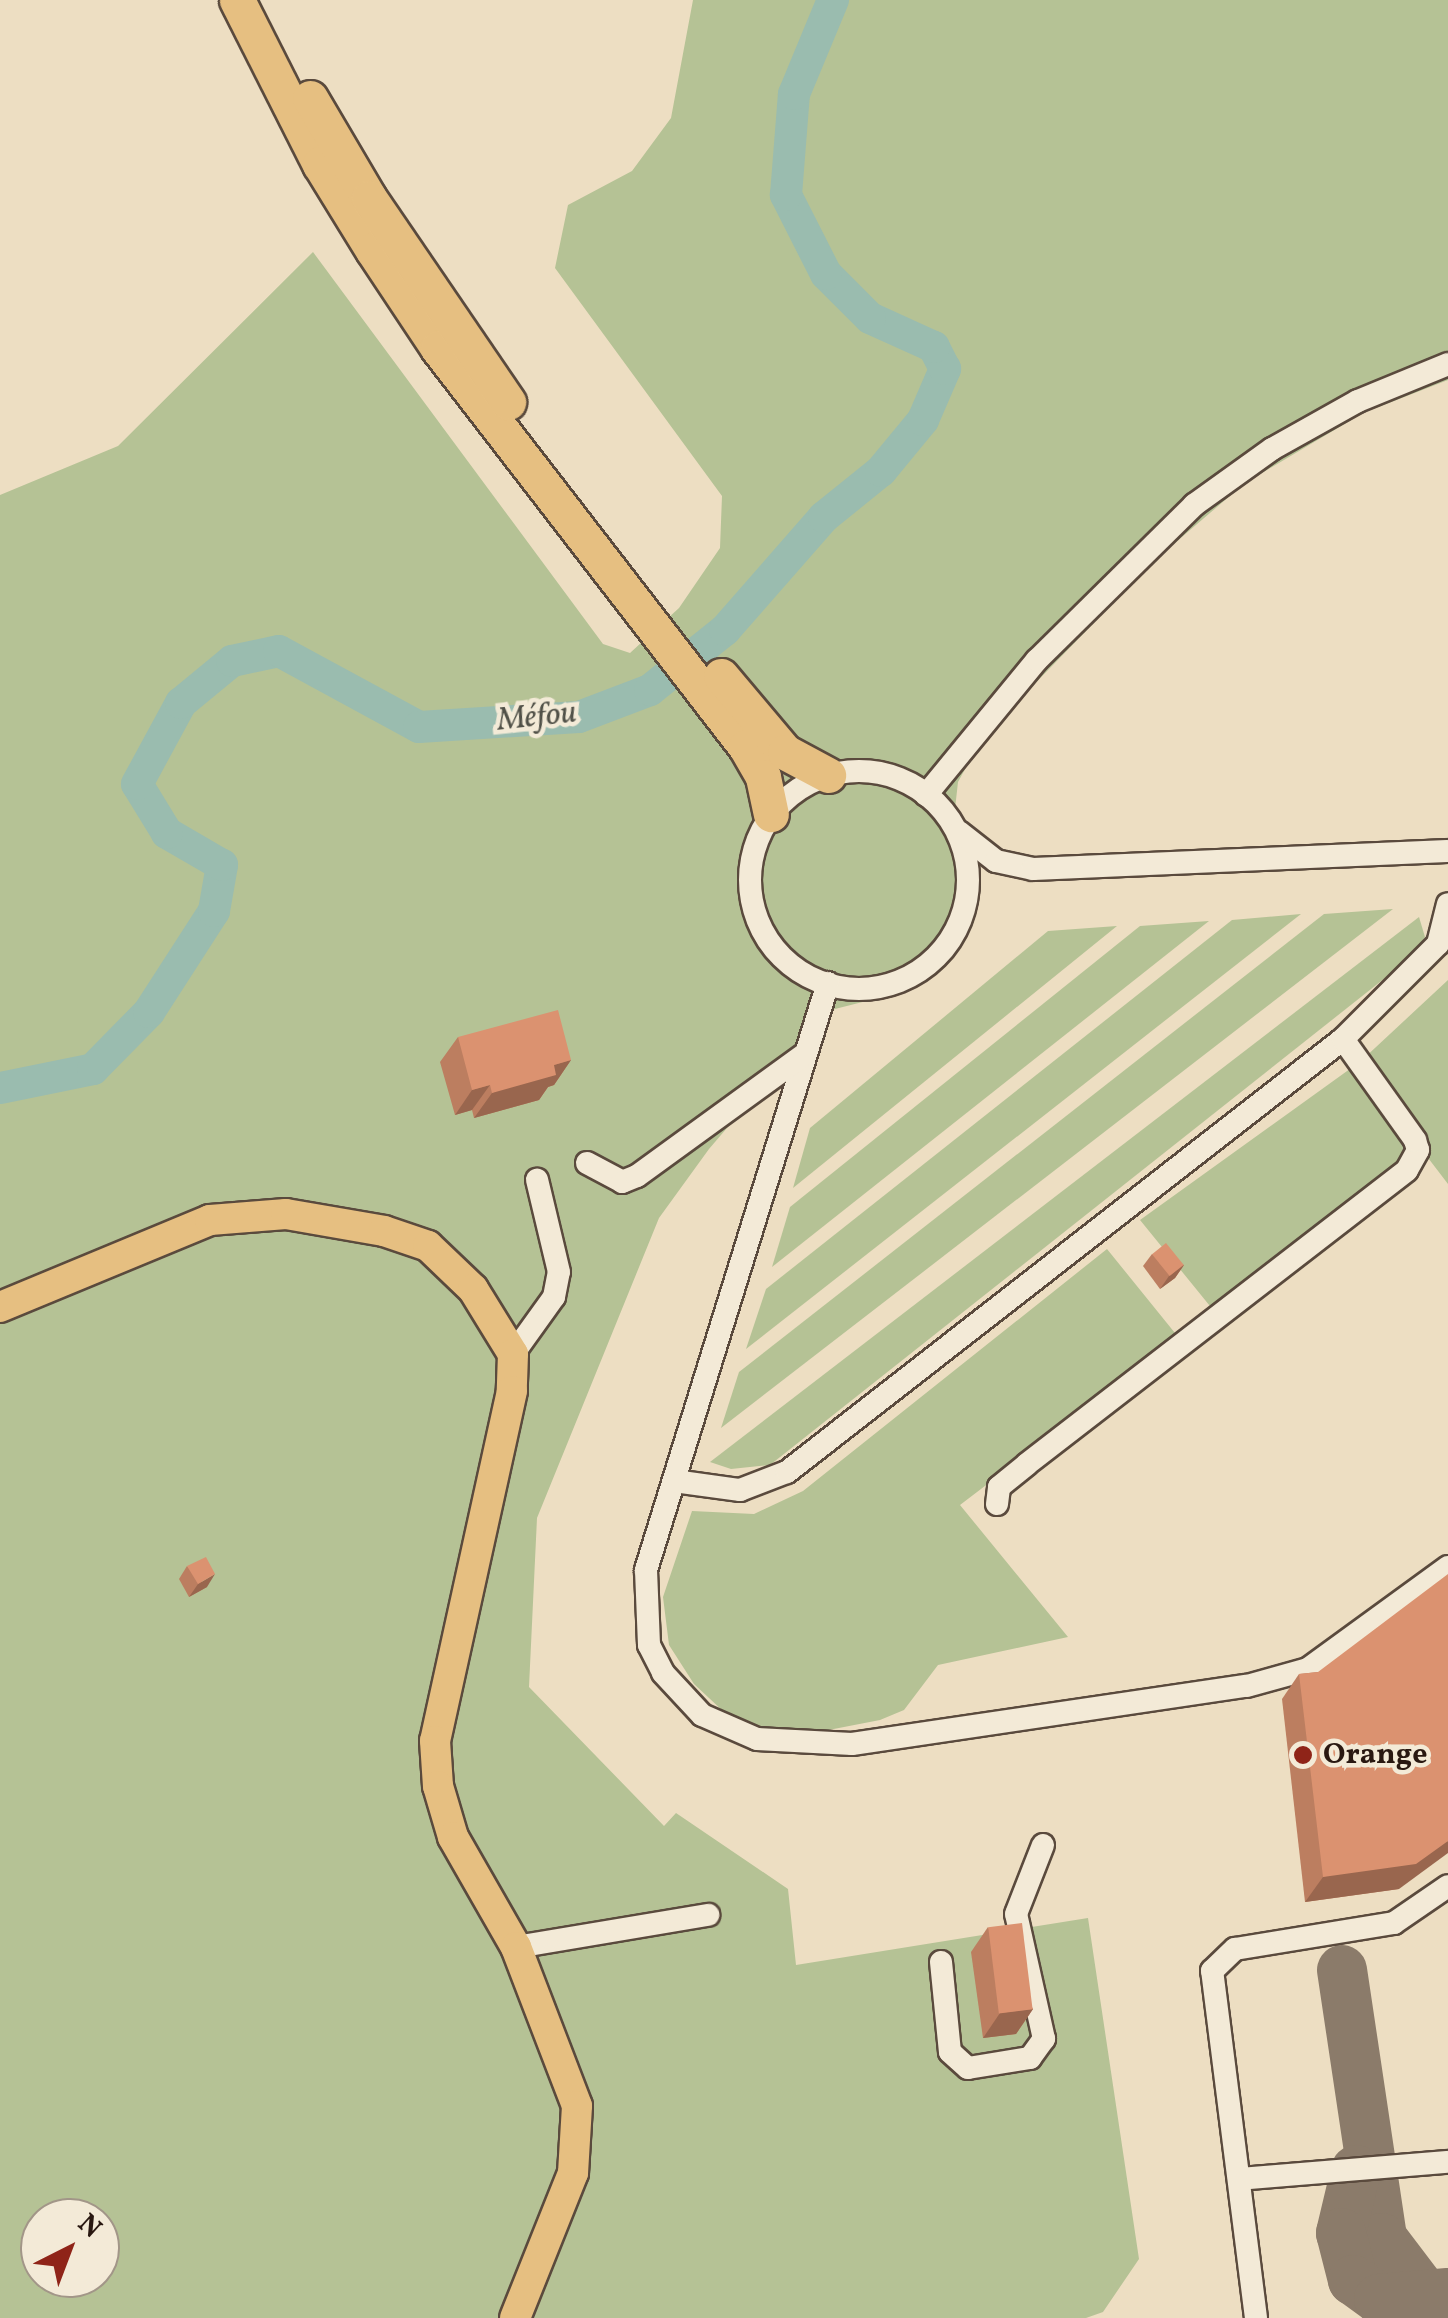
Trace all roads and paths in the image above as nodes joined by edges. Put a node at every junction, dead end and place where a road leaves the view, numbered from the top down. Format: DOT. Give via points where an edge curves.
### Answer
graph roads {
  1 [pos="237,0"];
  2 [pos="260,0"];
  3 [pos="1448,364"];
  4 [pos="616,562"];
  5 [pos="756,738"];
  6 [pos="828,774"];
  7 [pos="926,795"];
  8 [pos="771,814"];
  9 [pos="953,826"];
  10 [pos="1448,850"];
  11 [pos="1448,904"];
  12 [pos="828,983"];
  13 [pos="1343,1038"];
  14 [pos="805,1054"];
  15 [pos="587,1163"];
  16 [pos="537,1180"];
  17 [pos="0,1307"];
  18 [pos="513,1354"];
  19 [pos="674,1480"];
  20 [pos="997,1504"];
  21 [pos="1448,1566"];
  22 [pos="1043,1845"];
  23 [pos="1448,1886"];
  24 [pos="708,1915"];
  25 [pos="516,1947"];
  26 [pos="941,1962"];
  27 [pos="1448,2162"];
  28 [pos="1239,2179"];
  29 [pos="515,2318"];
  30 [pos="1256,2318"];
  1 -- 4 [label="highway" via="320,164 438,348"];
  2 -- 4 [label="highway" via="406,256"];
  3 -- 7 [label="street" via="1340,411 1194,504 1037,660"];
  4 -- 5 [label="highway"];
  5 -- 6 [label="highway"];
  5 -- 8 [label="highway"];
  6 -- 7 [label="street" via="880,773"];
  6 -- 8 [label="street" via="796,790"];
  7 -- 9 [label="street"];
  8 -- 12 [label="street" via="756,842 752,904 783,958"];
  9 -- 10 [label="street" via="985,856 1033,869"];
  9 -- 12 [label="street" via="968,880 961,918 942,950 896,983 858,989"];
  11 -- 13 [label="street" via="1438,944"];
  12 -- 14 [label="street"];
  13 -- 19 [label="street" via="787,1472 740,1490"];
  13 -- 20 [label="street" via="1415,1140 1414,1160 1013,1476 1000,1487"];
  14 -- 15 [label="street" via="637,1176 622,1182"];
  14 -- 19 [label="street"];
  16 -- 18 [label="street" via="558,1272 554,1297"];
  17 -- 18 [label="main road" via="210,1220 286,1214 428,1246 473,1289"];
  18 -- 25 [label="main road" via="512,1391 436,1741 438,1786 454,1837"];
  19 -- 21 [label="street" via="642,1594 649,1645 662,1673 702,1715 724,1728 792,1745 852,1744 1248,1686 1308,1669"];
  22 -- 26 [label="street" via="1016,1914 1044,2039 1030,2058 968,2068 950,2052"];
  23 -- 28 [label="street" via="1394,1924 1221,1956 1212,1971"];
  24 -- 25 [label="street"];
  25 -- 29 [label="main road" via="577,2106 579,2146 565,2198"];
  27 -- 28 [label="street"];
  28 -- 30 [label="street"];
}
